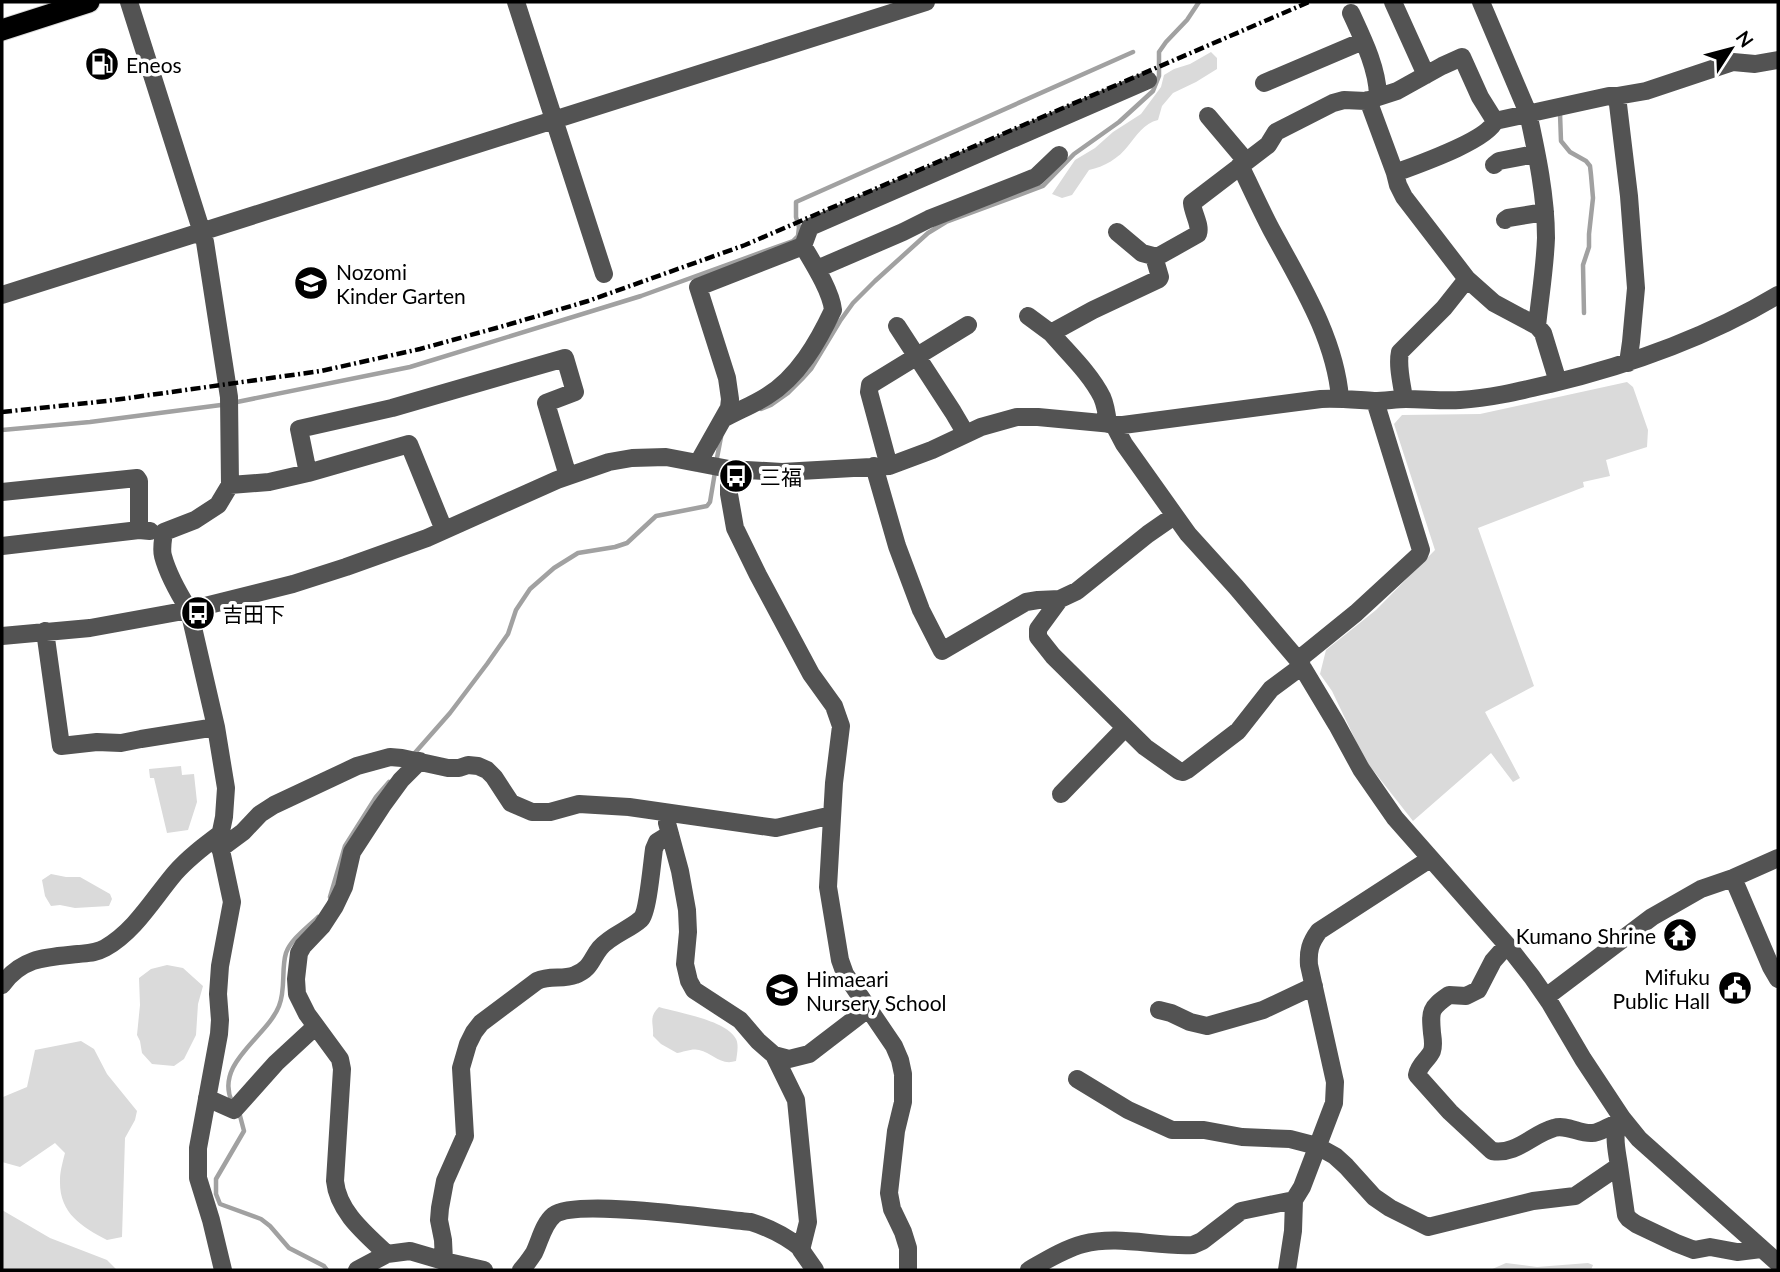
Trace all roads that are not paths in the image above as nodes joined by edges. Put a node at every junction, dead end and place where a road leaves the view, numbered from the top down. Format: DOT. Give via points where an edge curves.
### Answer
graph roads {
  1 [pos="89,2"];
  2 [pos="129,2"];
  3 [pos="516,2"];
  4 [pos="926,2"];
  5 [pos="1393,2"];
  6 [pos="1481,2"];
  7 [pos="1351,13"];
  8 [pos="2,30"];
  9 [pos="1363,41"];
  10 [pos="1778,60"];
  11 [pos="1426,75"];
  12 [pos="1148,80"];
  13 [pos="1264,83"];
  14 [pos="1617,96"];
  15 [pos="1373,98"];
  16 [pos="1528,113"];
  17 [pos="1208,116"];
  18 [pos="554,121"];
  19 [pos="1495,121"];
  20 [pos="1535,154"];
  21 [pos="1059,155"];
  22 [pos="1243,163"];
  23 [pos="1494,165"];
  24 [pos="1395,173"];
  25 [pos="1545,212"];
  26 [pos="1505,220"];
  27 [pos="1118,232"];
  28 [pos="202,233"];
  29 [pos="803,246"];
  30 [pos="1157,257"];
  31 [pos="817,269"];
  32 [pos="604,274"];
  33 [pos="1467,279"];
  34 [pos="2,295"];
  35 [pos="1778,295"];
  36 [pos="1028,316"];
  37 [pos="968,325"];
  38 [pos="897,326"];
  39 [pos="1536,326"];
  40 [pos="1051,332"];
  41 [pos="917,356"];
  42 [pos="1628,363"];
  43 [pos="1558,382"];
  44 [pos="1340,398"];
  45 [pos="1404,399"];
  46 [pos="1375,401"];
  47 [pos="721,421"];
  48 [pos="1111,425"];
  49 [pos="966,434"];
  50 [pos="715,466"];
  51 [pos="881,466"];
  52 [pos="308,473"];
  53 [pos="568,476"];
  54 [pos="230,485"];
  55 [pos="2,492"];
  56 [pos="1174,516"];
  57 [pos="139,530"];
  58 [pos="444,530"];
  59 [pos="164,532"];
  60 [pos="2,545"];
  61 [pos="1060,600"];
  62 [pos="190,610"];
  63 [pos="45,631"];
  64 [pos="2,636"];
  65 [pos="1300,663"];
  66 [pos="216,727"];
  67 [pos="1125,728"];
  68 [pos="419,761"];
  69 [pos="1061,794"];
  70 [pos="664,813"];
  71 [pos="832,816"];
  72 [pos="670,834"];
  73 [pos="220,841"];
  74 [pos="1778,858"];
  75 [pos="1430,859"];
  76 [pos="1733,878"];
  77 [pos="1507,945"];
  78 [pos="1778,979"];
  79 [pos="2,985"];
  80 [pos="1314,986"];
  81 [pos="1546,997"];
  82 [pos="869,1008"];
  83 [pos="1159,1010"];
  84 [pos="316,1026"];
  85 [pos="774,1055"];
  86 [pos="1077,1079"];
  87 [pos="207,1098"];
  88 [pos="1620,1120"];
  89 [pos="1317,1146"];
  90 [pos="1619,1167"];
  91 [pos="1294,1200"];
  92 [pos="802,1249"];
  93 [pos="1761,1249"];
  94 [pos="387,1254"];
  95 [pos="444,1261"];
  96 [pos="1778,1264"];
  97 [pos="223,1270"];
  98 [pos="357,1270"];
  99 [pos="484,1270"];
  100 [pos="521,1270"];
  101 [pos="815,1270"];
  102 [pos="908,1270"];
  103 [pos="1028,1270"];
  104 [pos="1287,1270"];
  1 -- 8 [label="highway"];
  2 -- 28 [label="street"];
  3 -- 18 [label="street"];
  4 -- 18 [label="street"];
  5 -- 11 [label="street"];
  6 -- 16 [label="street"];
  7 -- 9 [label="street"];
  9 -- 13 [label="street"];
  9 -- 15 [label="street" via="1377,83"];
  10 -- 14 [label="street" via="1733,62"];
  11 -- 15 [label="street"];
  11 -- 19 [label="street" via="1462,57"];
  12 -- 29 [label="street" via="810,227"];
  14 -- 16 [label="street"];
  14 -- 42 [label="street" via="1636,288"];
  15 -- 22 [label="street" via="1344,100 1319,109 1276,132 1268,145"];
  15 -- 24 [label="street"];
  16 -- 19 [label="street"];
  16 -- 20 [label="street"];
  17 -- 22 [label="street"];
  18 -- 28 [label="street"];
  18 -- 32 [label="street"];
  19 -- 24 [label="street" via="1473,140"];
  20 -- 23 [label="street"];
  20 -- 25 [label="street"];
  21 -- 31 [label="street" via="1035,177"];
  22 -- 30 [label="street" via="1192,204 1198,234"];
  22 -- 44 [label="street" via="1268,224 1321,327 1337,372"];
  24 -- 33 [label="street" via="1404,197"];
  25 -- 26 [label="street"];
  25 -- 39 [label="street"];
  27 -- 30 [label="street" via="1142,253"];
  28 -- 34 [label="street"];
  28 -- 54 [label="street" via="229,397"];
  29 -- 31 [label="street"];
  29 -- 47 [label="street" via="698,287 727,378 729,408"];
  30 -- 40 [label="street" via="1159,279"];
  31 -- 47 [label="street" via="833,310 809,354 776,390"];
  33 -- 39 [label="street" via="1494,303"];
  33 -- 45 [label="street" via="1399,355"];
  35 -- 42 [label="street" via="1688,341"];
  36 -- 40 [label="street"];
  37 -- 41 [label="street"];
  38 -- 41 [label="street"];
  39 -- 43 [label="street" via="1546,337"];
  40 -- 48 [label="street" via="1103,398"];
  41 -- 49 [label="street"];
  41 -- 51 [label="street" via="870,385"];
  42 -- 43 [label="street"];
  43 -- 45 [label="street" via="1500,396"];
  44 -- 46 [label="street"];
  44 -- 48 [label="street"];
  45 -- 46 [label="street"];
  46 -- 65 [label="street" via="1421,550"];
  47 -- 50 [label="street"];
  48 -- 49 [label="street" via="1017,417"];
  48 -- 56 [label="street"];
  49 -- 51 [label="street"];
  50 -- 51 [label="street" via="782,472"];
  50 -- 53 [label="street" via="666,457 632,458"];
  50 -- 71 [label="street" via="729,494 735,528 758,575 839,716"];
  51 -- 61 [label="street" via="897,546 942,651 1026,602"];
  52 -- 53 [label="street" via="299,429 392,408 565,358 575,392 546,403"];
  52 -- 54 [label="street"];
  52 -- 58 [label="street" via="409,444"];
  53 -- 58 [label="street"];
  54 -- 59 [label="street" via="218,505"];
  55 -- 57 [label="street" via="134,477 139,481"];
  56 -- 61 [label="street"];
  56 -- 65 [label="street"];
  57 -- 59 [label="street"];
  57 -- 60 [label="street"];
  58 -- 62 [label="street" via="293,584"];
  59 -- 62 [label="street" via="163,555"];
  61 -- 67 [label="street" via="1038,629 1038,637"];
  62 -- 63 [label="street"];
  62 -- 66 [label="street"];
  63 -- 64 [label="street"];
  63 -- 66 [label="street" via="61,746 121,743"];
  65 -- 67 [label="street" via="1271,689 1238,731 1183,772 1156,757"];
  65 -- 75 [label="street" via="1361,769"];
  66 -- 73 [label="street" via="226,788"];
  67 -- 69 [label="street"];
  68 -- 70 [label="street" via="487,770 511,803 532,812 579,804"];
  68 -- 73 [label="street" via="390,757 357,766 266,810 243,832"];
  68 -- 84 [label="street" via="352,852 335,906 299,953 297,994"];
  70 -- 71 [label="street" via="776,828"];
  70 -- 72 [label="street"];
  71 -- 82 [label="street" via="828,887 840,960"];
  72 -- 85 [label="street" via="687,910 685,964 689,981 694,990 740,1020"];
  72 -- 95 [label="street" via="654,849 640,920 603,945 583,971 537,981 474,1032 461,1068 465,1136 445,1181 440,1208"];
  73 -- 79 [label="street" via="195,853 133,925 106,947 28,962"];
  73 -- 87 [label="street" via="232,902 218,982 219,1034"];
  74 -- 76 [label="street"];
  75 -- 77 [label="street"];
  75 -- 80 [label="street" via="1319,932 1308,951"];
  76 -- 78 [label="street"];
  76 -- 81 [label="street" via="1702,889 1652,917"];
  77 -- 81 [label="street"];
  77 -- 88 [label="street" via="1478,990 1466,996 1449,995 1433,1008 1434,1045 1417,1075 1492,1151 1519,1147 1553,1128 1597,1133"];
  80 -- 83 [label="street" via="1263,1010 1207,1026"];
  80 -- 89 [label="street" via="1335,1082 1334,1103"];
  81 -- 88 [label="street"];
  82 -- 85 [label="street" via="808,1054 789,1059"];
  82 -- 102 [label="street" via="894,1046 903,1074 904,1102 889,1193 908,1248"];
  84 -- 87 [label="street" via="234,1110"];
  84 -- 94 [label="street" via="342,1069 336,1191 347,1213"];
  85 -- 92 [label="street" via="796,1100 808,1222"];
  86 -- 89 [label="street" via="1172,1130 1290,1139"];
  87 -- 97 [label="street" via="198,1178"];
  88 -- 90 [label="street" via="1615,1135"];
  88 -- 93 [label="street"];
  89 -- 90 [label="street" via="1335,1156 1374,1197 1428,1227 1533,1201 1575,1196"];
  89 -- 91 [label="street"];
  90 -- 93 [label="street" via="1626,1215 1636,1224 1694,1250"];
  91 -- 103 [label="street" via="1241,1211 1193,1245 1085,1244"];
  91 -- 104 [label="street"];
  92 -- 100 [label="street" via="770,1228 751,1222 629,1209 577,1209 551,1217"];
  92 -- 101 [label="street"];
  93 -- 96 [label="street"];
  94 -- 95 [label="street" via="410,1251"];
  94 -- 98 [label="street"];
  95 -- 99 [label="street"];
}
